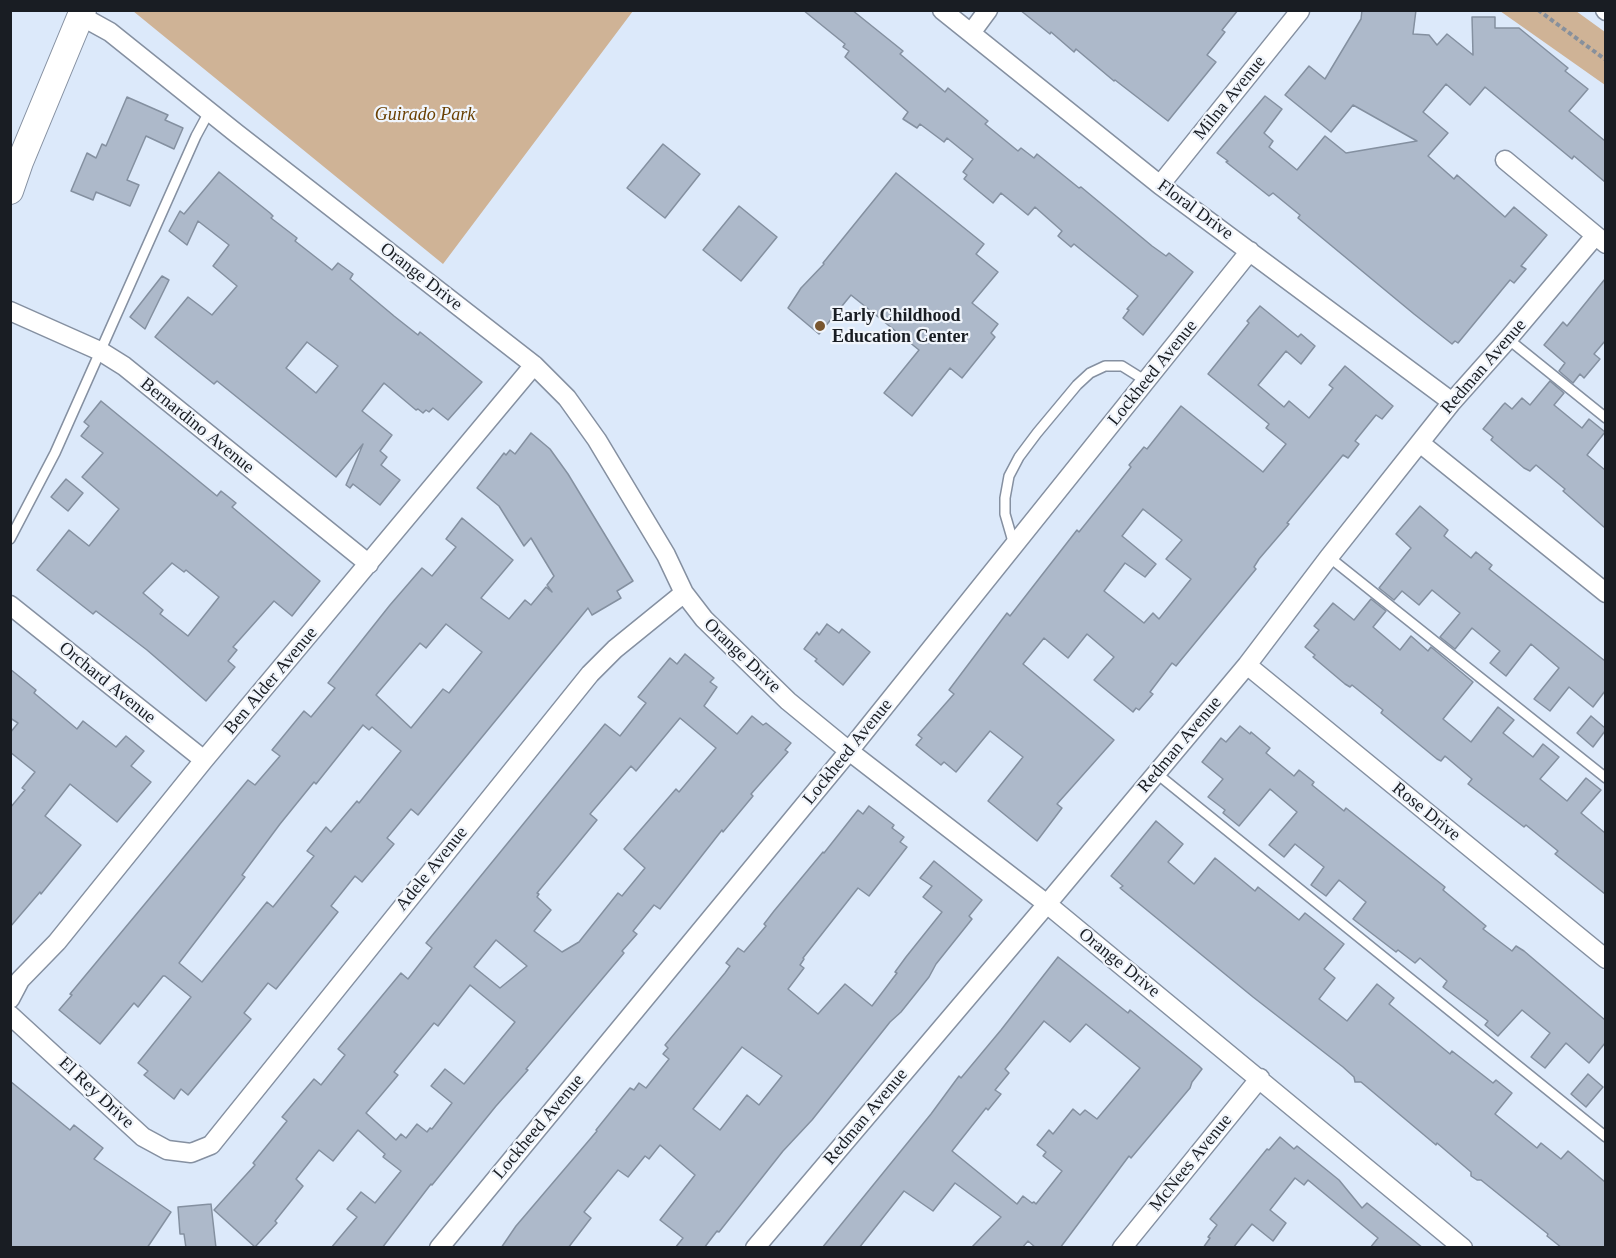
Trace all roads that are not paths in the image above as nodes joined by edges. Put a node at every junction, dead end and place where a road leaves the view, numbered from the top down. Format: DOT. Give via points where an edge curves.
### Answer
graph roads {
  1 [pos="942,10"];
  2 [pos="988,10"];
  3 [pos="1300,11"];
  4 [pos="82,13"];
  5 [pos="971,33"];
  6 [pos="209,112"];
  7 [pos="1505,160"];
  8 [pos="1160,185"];
  9 [pos="10,191"];
  10 [pos="1600,240"];
  11 [pos="1250,251"];
  12 [pos="10,311"];
  13 [pos="1509,339"];
  14 [pos="100,351"];
  15 [pos="534,365"];
  16 [pos="1146,381"];
  17 [pos="1452,402"];
  18 [pos="1605,418"];
  19 [pos="1420,443"];
  20 [pos="10,539"];
  21 [pos="1014,545"];
  22 [pos="1329,556"];
  23 [pos="369,564"];
  24 [pos="1605,592"];
  25 [pos="684,593"];
  26 [pos="10,605"];
  27 [pos="1247,665"];
  28 [pos="849,751"];
  29 [pos="204,760"];
  30 [pos="1156,773"];
  31 [pos="1605,778"];
  32 [pos="1047,904"];
  33 [pos="1605,959"];
  34 [pos="10,999"];
  35 [pos="10,1015"];
  36 [pos="1260,1078"];
  37 [pos="1605,1137"];
  38 [pos="190,1153"];
  39 [pos="439,1248"];
  40 [pos="755,1248"];
  41 [pos="1122,1248"];
  42 [pos="1463,1248"];
  1 -- 5 [label="street, Floral Drive"];
  2 -- 5 [label="street"];
  3 -- 8 [label="street, Milna Avenue"];
  4 -- 6 [label="street, Orange Drive"];
  4 -- 9 [label="street"];
  5 -- 8 [label="street, Floral Drive"];
  6 -- 14 [label="lane"];
  6 -- 15 [label="street, Orange Drive"];
  7 -- 10 [label="street"];
  8 -- 11 [label="street, Floral Drive"];
  10 -- 13 [label="street, Redman Avenue"];
  11 -- 16 [label="street, Lockheed Avenue"];
  11 -- 17 [label="street, Floral Drive"];
  12 -- 14 [label="street, Bernardino Avenue"];
  13 -- 17 [label="street, Redman Avenue"];
  13 -- 18 [label="lane"];
  14 -- 20 [label="lane" via="55,453"];
  14 -- 23 [label="street, Bernardino Avenue" via="124,366"];
  15 -- 23 [label="street, Ben Alder Avenue"];
  15 -- 25 [label="street, Orange Drive" via="567,398 597,440 666,555"];
  16 -- 21 [label="street, Lockheed Avenue"];
  16 -- 21 [label="lane" via="1122,366 1105,366 1090,373 1037,433 1009,476 1005,514"];
  17 -- 19 [label="street, Redman Avenue"];
  19 -- 22 [label="street, Redman Avenue"];
  19 -- 24 [label="street"];
  21 -- 28 [label="street, Lockheed Avenue"];
  22 -- 27 [label="street, Redman Avenue"];
  22 -- 31 [label="lane"];
  23 -- 29 [label="street, Ben Alder Avenue"];
  25 -- 28 [label="street, Orange Drive" via="704,619 788,701"];
  25 -- 38 [label="street, Adele Avenue" via="590,674 211,1145"];
  26 -- 29 [label="street, Orchard Avenue"];
  27 -- 30 [label="street, Redman Avenue"];
  27 -- 33 [label="street, Rose Drive"];
  28 -- 32 [label="street, Orange Drive"];
  28 -- 39 [label="street, Lockheed Avenue"];
  29 -- 34 [label="street, Ben Alder Avenue" via="57,942 20,980"];
  30 -- 32 [label="street, Redman Avenue"];
  30 -- 37 [label="lane"];
  32 -- 36 [label="street, Orange Drive"];
  32 -- 40 [label="street, Redman Avenue"];
  35 -- 38 [label="street, El Rey Drive" via="143,1137 167,1150"];
  36 -- 41 [label="street, McNees Avenue"];
  36 -- 42 [label="street, Orange Drive"];
}
